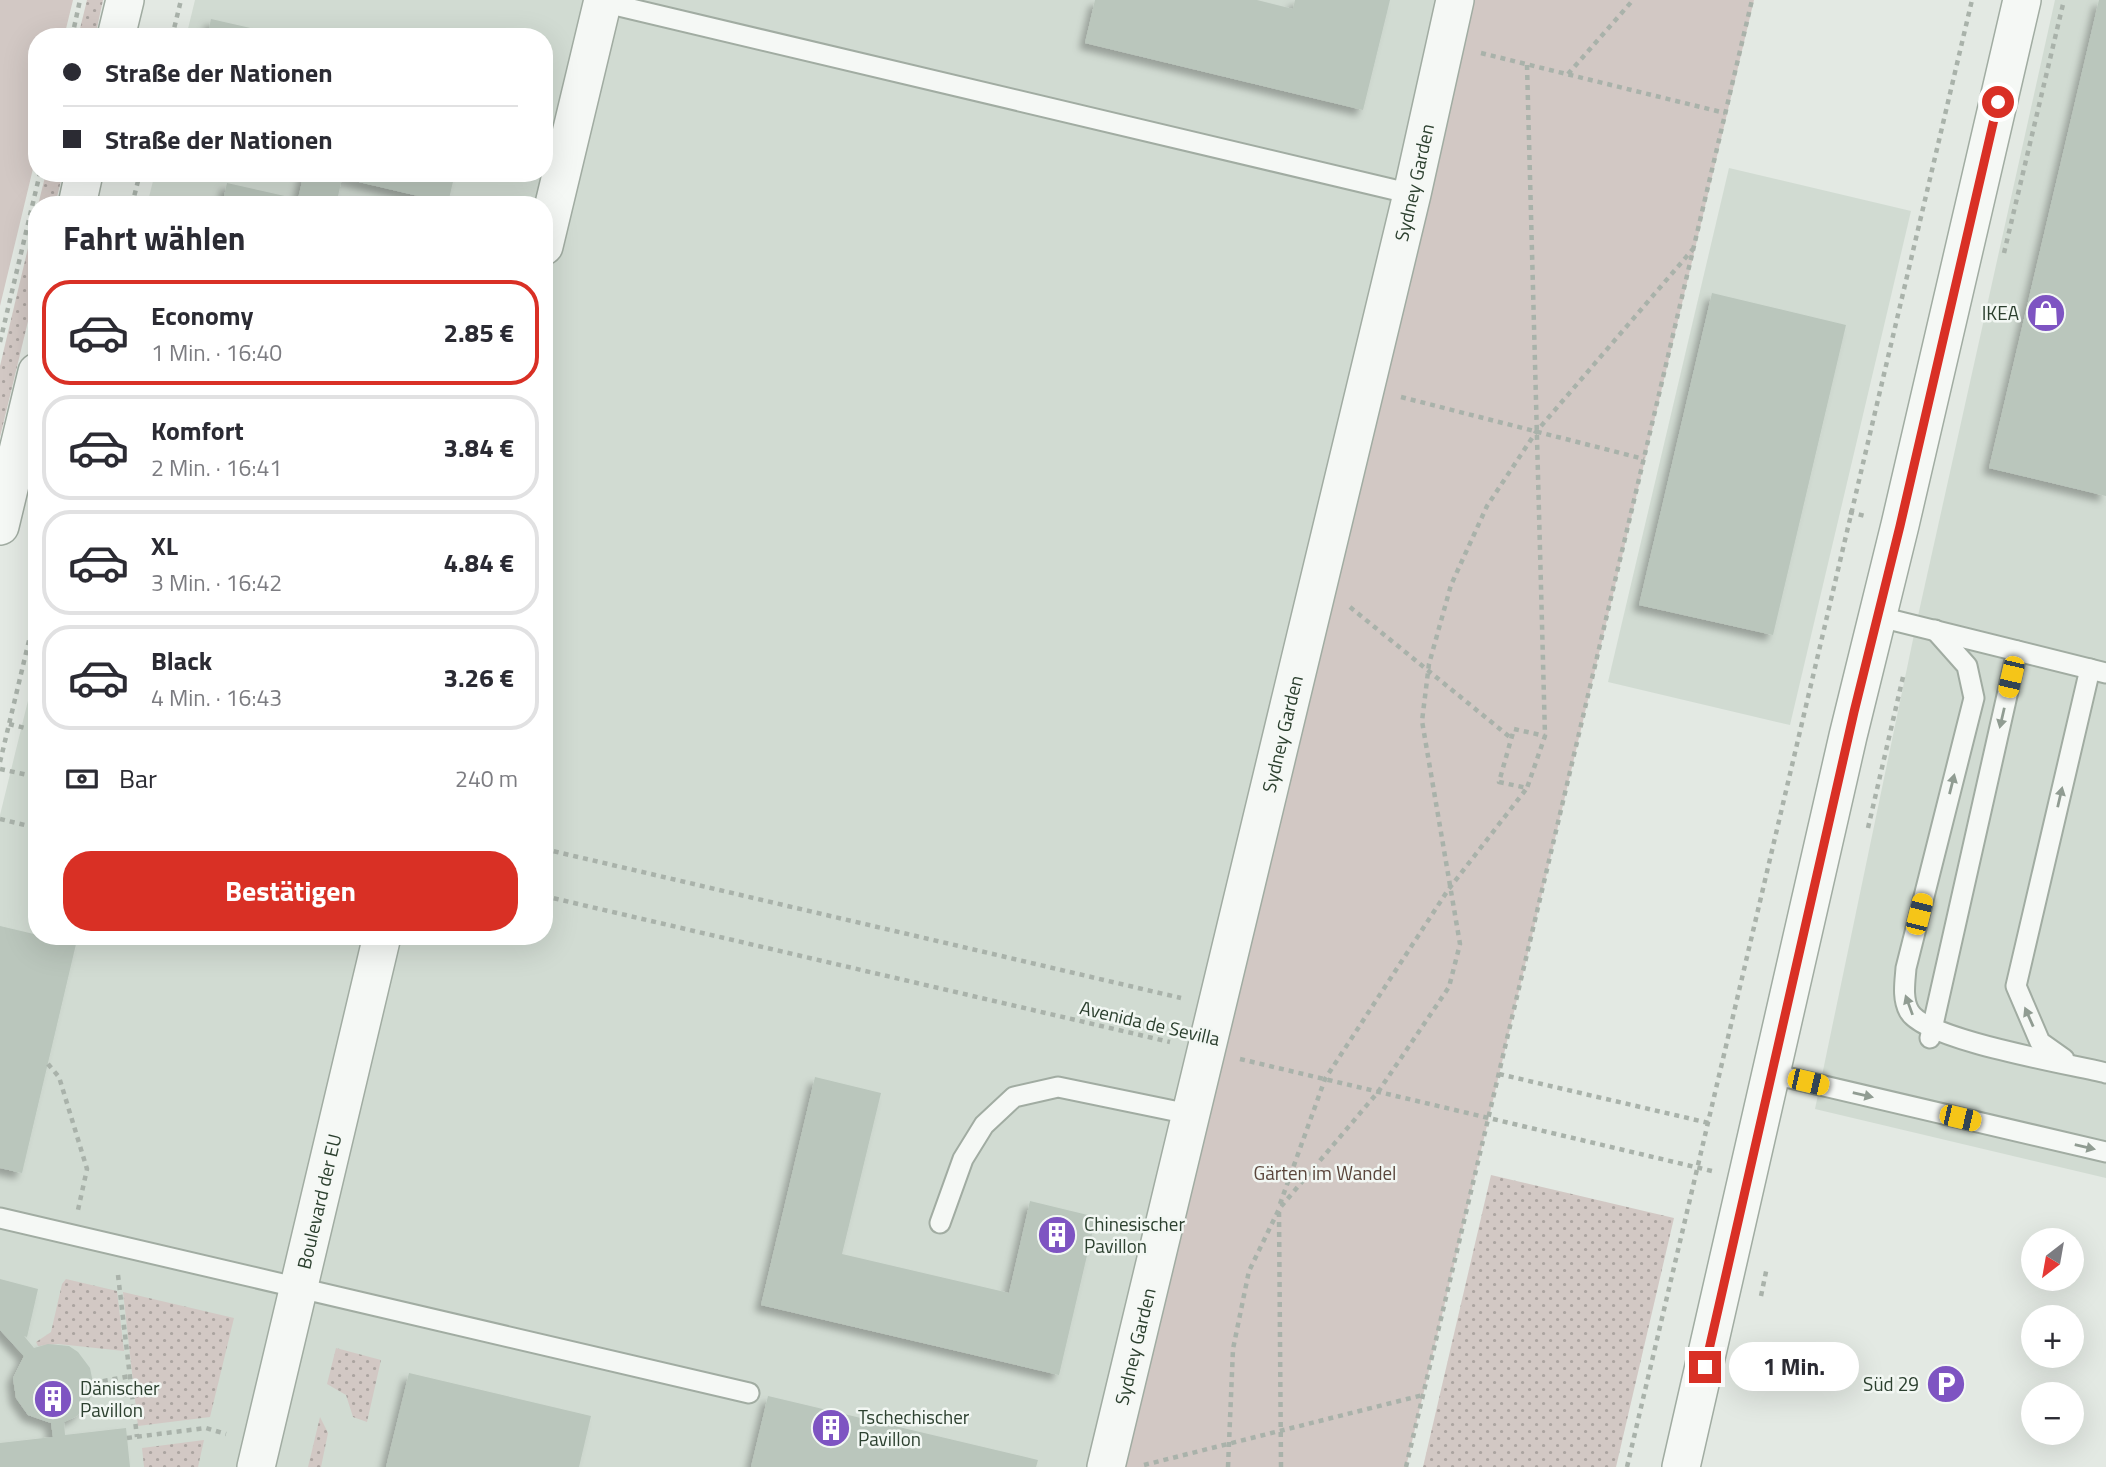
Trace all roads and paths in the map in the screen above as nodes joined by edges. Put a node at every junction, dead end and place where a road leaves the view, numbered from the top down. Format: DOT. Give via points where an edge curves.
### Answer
graph roads {
  1 [pos="80,0"];
  2 [pos="125,0"];
  3 [pos="181,0"];
  4 [pos="1455,0"];
  5 [pos="1633,0"];
  6 [pos="1752,0"];
  7 [pos="1972,0"];
  8 [pos="2022,0"];
  9 [pos="2064,0"];
  10 [pos="603,1"];
  11 [pos="74,28"];
  12 [pos="118,28"];
  13 [pos="174,28"];
  14 [pos="1446,43"];
  15 [pos="1527,65"];
  16 [pos="1567,75"];
  17 [pos="1725,113"];
  18 [pos="1412,194"];
  19 [pos="553,209"];
  20 [pos="28,219"];
  21 [pos="1694,248"];
  22 [pos="2001,267"];
  23 [pos="3,315"];
  24 [pos="0,342"];
  25 [pos="1366,388"];
  26 [pos="28,409"];
  27 [pos="1535,432"];
  28 [pos="1644,459"];
  29 [pos="0,526"];
  30 [pos="1319,583"];
  31 [pos="1876,616"];
  32 [pos="1916,625"];
  33 [pos="1935,630"];
  34 [pos="28,645"];
  35 [pos="2017,651"];
  36 [pos="1428,670"];
  37 [pos="2098,671"];
  38 [pos="9,724"];
  39 [pos="28,729"];
  40 [pos="1545,736"];
  41 [pos="1511,738"];
  42 [pos="0,762"];
  43 [pos="0,769"];
  44 [pos="28,775"];
  45 [pos="1527,788"];
  46 [pos="0,819"];
  47 [pos="28,826"];
  48 [pos="1865,840"];
  49 [pos="553,851"];
  50 [pos="1448,890"];
  51 [pos="553,898"];
  52 [pos="380,945"];
  53 [pos="1215,1006"];
  54 [pos="1204,1050"];
  55 [pos="48,1064"];
  56 [pos="2074,1065"];
  57 [pos="2106,1073"];
  58 [pos="1499,1074"];
  59 [pos="1773,1074"];
  60 [pos="1325,1079"];
  61 [pos="2106,1087"];
  62 [pos="1378,1092"];
  63 [pos="1189,1114"];
  64 [pos="1489,1118"];
  65 [pos="1709,1123"];
  66 [pos="2106,1152"];
  67 [pos="1699,1168"];
  68 [pos="1749,1180"];
  69 [pos="1279,1209"];
  70 [pos="0,1219"];
  71 [pos="940,1223"];
  72 [pos="72,1235"];
  73 [pos="115,1245"];
  74 [pos="1768,1265"];
  75 [pos="299,1289"];
  76 [pos="1759,1305"];
  77 [pos="130,1376"];
  78 [pos="93,1383"];
  79 [pos="749,1393"];
  80 [pos="1423,1395"];
  81 [pos="1280,1433"];
  82 [pos="137,1437"];
  83 [pos="127,1438"];
  84 [pos="1228,1446"];
  85 [pos="258,1456"];
  86 [pos="1106,1467"];
  87 [pos="1136,1467"];
  88 [pos="1228,1467"];
  89 [pos="1281,1467"];
  90 [pos="1406,1467"];
  91 [pos="1627,1467"];
  92 [pos="1681,1467"];
  1 -- 11 [label="path"];
  2 -- 12 [label="street"];
  3 -- 13 [label="path"];
  4 -- 14 [label="street, Sydney Garden"];
  5 -- 16 [label="path"];
  6 -- 17 [label="path"];
  7 -- 65 [label="path"];
  8 -- 31 [label="street"];
  9 -- 22 [label="path"];
  10 -- 18 [label="lane"];
  10 -- 19 [label="street"];
  14 -- 15 [label="path"];
  14 -- 18 [label="street, Sydney Garden"];
  15 -- 16 [label="path"];
  15 -- 27 [label="path"];
  16 -- 17 [label="path"];
  17 -- 21 [label="path"];
  18 -- 25 [label="street, Sydney Garden"];
  20 -- 23 [label="path"];
  21 -- 27 [label="path"];
  21 -- 28 [label="path"];
  23 -- 24 [label="path"];
  25 -- 27 [label="path"];
  25 -- 30 [label="street, Sydney Garden"];
  26 -- 29 [label="street"];
  27 -- 28 [label="path"];
  27 -- 36 [label="path" via="1487,506 1451,585"];
  27 -- 40 [label="path"];
  28 -- 58 [label="path"];
  30 -- 36 [label="path"];
  30 -- 53 [label="street, Sydney Garden"];
  31 -- 32 [label="lane"];
  31 -- 59 [label="street"];
  32 -- 33 [label="lane"];
  32 -- 48 [label="path"];
  33 -- 35 [label="lane"];
  56 -- 33 [label="lane, one-way" via="1942,1035 1917,1021 1908,1010 1906,968 1974,698 1967,666"];
  34 -- 38 [label="path"];
  35 -- 37 [label="lane"];
  35 -- 61 [label="lane, one-way" via="1928,1036 1938,1047"];
  36 -- 41 [label="path"];
  36 -- 50 [label="path" via="1422,721"];
  56 -- 37 [label="lane, one-way" via="2040,1042 2016,986"];
  38 -- 39 [label="path"];
  38 -- 42 [label="path"];
  40 -- 41 [label="path" via="1514,729"];
  40 -- 45 [label="path"];
  41 -- 45 [label="path" via="1499,782"];
  43 -- 44 [label="path"];
  45 -- 50 [label="path"];
  46 -- 47 [label="path"];
  49 -- 53 [label="path"];
  50 -- 60 [label="path"];
  50 -- 62 [label="path" via="1460,944 1449,987"];
  51 -- 54 [label="path, Avenida de Sevilla"];
  52 -- 75 [label="street, Boulevard der EU"];
  53 -- 54 [label="street, Sydney Garden"];
  54 -- 60 [label="path, Avenida de Sevilla"];
  54 -- 63 [label="street, Sydney Garden"];
  55 -- 72 [label="path" via="60,1077 87,1169"];
  56 -- 57 [label="lane"];
  58 -- 64 [label="path"];
  58 -- 65 [label="path"];
  59 -- 66 [label="lane, one-way"];
  59 -- 68 [label="street"];
  60 -- 62 [label="path, Avenida de Sevilla"];
  60 -- 69 [label="path"];
  62 -- 64 [label="path, Avenida de Sevilla"];
  62 -- 69 [label="path"];
  63 -- 71 [label="lane" via="1058,1087 1014,1097 984,1125 963,1159"];
  63 -- 86 [label="street, Sydney Garden"];
  64 -- 67 [label="path, Avenida de Sevilla"];
  64 -- 80 [label="path"];
  65 -- 67 [label="path"];
  67 -- 68 [label="path, Avenida de Sevilla"];
  67 -- 91 [label="path"];
  68 -- 92 [label="street"];
  69 -- 81 [label="path"];
  69 -- 84 [label="path" via="1249,1271 1233,1349"];
  70 -- 72 [label="lane"];
  72 -- 73 [label="lane"];
  73 -- 75 [label="lane"];
  73 -- 77 [label="path"];
  74 -- 76 [label="path"];
  75 -- 79 [label="lane"];
  75 -- 85 [label="street, Boulevard der EU"];
  77 -- 78 [label="path"];
  77 -- 82 [label="path"];
  80 -- 81 [label="path"];
  80 -- 90 [label="path"];
  81 -- 84 [label="path"];
  81 -- 89 [label="path"];
  82 -- 83 [label="path"];
  82 -- 85 [label="path" via="206,1428"];
  84 -- 87 [label="path"];
  84 -- 88 [label="path"];
}
